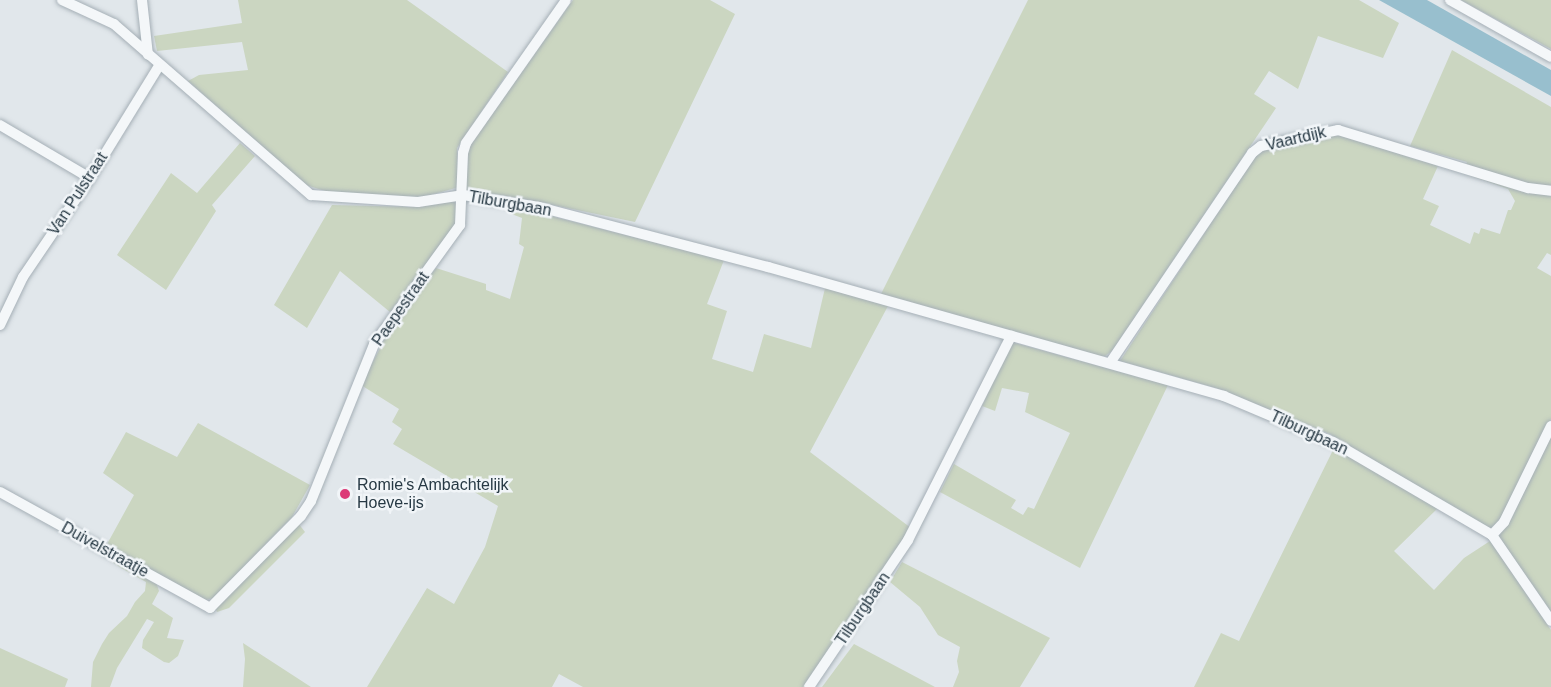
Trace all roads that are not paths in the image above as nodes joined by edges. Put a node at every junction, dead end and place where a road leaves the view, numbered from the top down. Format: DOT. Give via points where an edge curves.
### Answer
graph roads {
  1 [pos="62,0"];
  2 [pos="141,0"];
  3 [pos="566,0"];
  4 [pos="1449,0"];
  5 [pos="148,55"];
  6 [pos="1551,57"];
  7 [pos="159,66"];
  8 [pos="0,125"];
  9 [pos="90,178"];
  10 [pos="1551,191"];
  11 [pos="463,195"];
  12 [pos="0,325"];
  13 [pos="1011,336"];
  14 [pos="1110,363"];
  15 [pos="1551,426"];
  16 [pos="0,492"];
  17 [pos="1492,535"];
  18 [pos="210,608"];
  19 [pos="1551,621"];
  20 [pos="809,687"];
  1 -- 5 [label="street, Tilburgbaan" via="114,24"];
  2 -- 5 [label="street"];
  3 -- 11 [label="street, Paepestraat" via="466,142"];
  4 -- 6 [label="street"];
  5 -- 7 [label="street, Tilburgbaan"];
  7 -- 9 [label="street, Van Pulstraat"];
  7 -- 11 [label="street, Tilburgbaan" via="311,195 418,202"];
  8 -- 9 [label="street"];
  9 -- 12 [label="street, Van Pulstraat" via="23,277"];
  10 -- 14 [label="street, Vaartdijk" via="1528,189 1338,130 1261,146 1252,153"];
  11 -- 13 [label="street, Tilburgbaan" via="539,207 615,226"];
  11 -- 18 [label="street, Paepestraat" via="456,232 374,345 311,501 301,516"];
  13 -- 14 [label="street, Tilburgbaan"];
  13 -- 20 [label="street, Tilburgbaan" via="908,540"];
  14 -- 17 [label="street, Tilburgbaan" via="1224,396 1333,442"];
  15 -- 17 [label="street" via="1504,522"];
  16 -- 18 [label="street, Duivelstraatje"];
  17 -- 19 [label="street, Tilburgbaan"];
}
